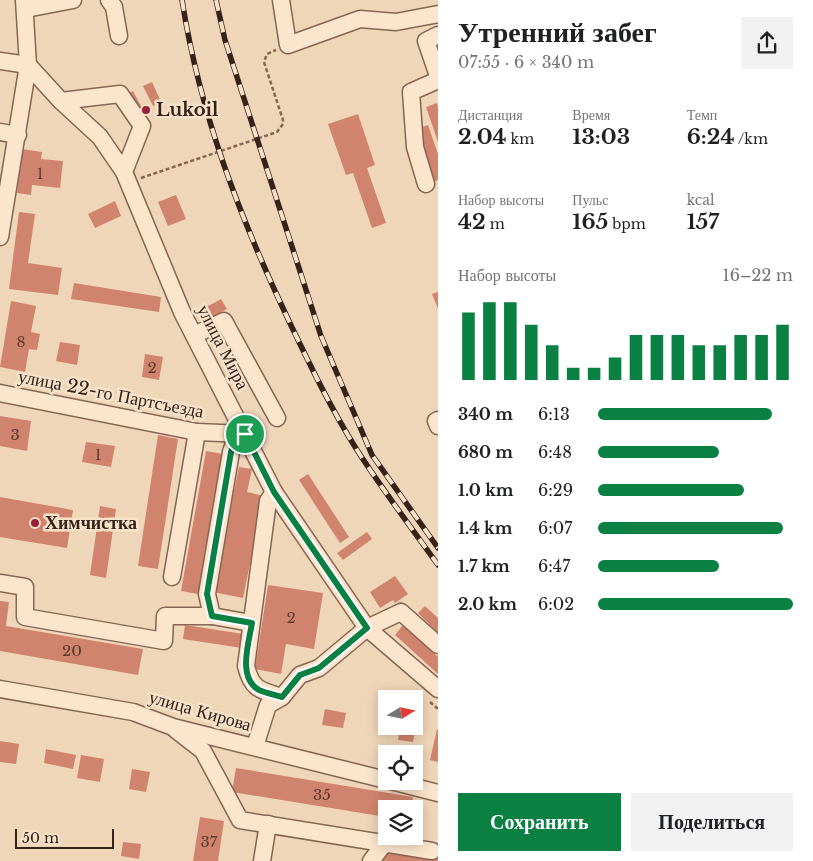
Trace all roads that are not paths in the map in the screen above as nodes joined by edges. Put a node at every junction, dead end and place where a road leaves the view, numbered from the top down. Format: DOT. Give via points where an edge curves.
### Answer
graph roads {
  1 [pos="73,0"];
  2 [pos="109,0"];
  3 [pos="281,0"];
  4 [pos="25,4"];
  5 [pos="438,14"];
  6 [pos="438,34"];
  7 [pos="119,36"];
  8 [pos="0,61"];
  9 [pos="28,66"];
  10 [pos="438,76"];
  11 [pos="438,80"];
  12 [pos="61,102"];
  13 [pos="0,132"];
  14 [pos="18,135"];
  15 [pos="126,178"];
  16 [pos="426,184"];
  17 [pos="0,236"];
  18 [pos="194,335"];
  19 [pos="0,393"];
  20 [pos="277,418"];
  21 [pos="438,420"];
  22 [pos="438,426"];
  23 [pos="197,432"];
  24 [pos="241,435"];
  25 [pos="274,492"];
  26 [pos="172,577"];
  27 [pos="0,583"];
  28 [pos="212,616"];
  29 [pos="252,623"];
  30 [pos="367,628"];
  31 [pos="438,645"];
  32 [pos="0,689"];
  33 [pos="438,689"];
  34 [pos="282,697"];
  35 [pos="172,727"];
  36 [pos="257,740"];
  37 [pos="378,778"];
  38 [pos="423,789"];
  39 [pos="438,793"];
  40 [pos="268,824"];
  41 [pos="378,843"];
  42 [pos="383,845"];
  43 [pos="391,845"];
  44 [pos="432,851"];
  45 [pos="262,861"];
  46 [pos="371,861"];
  1 -- 4 [label="street"];
  2 -- 7 [label="street" via="114,7"];
  3 -- 5 [label="street" via="288,45 360,19 396,22"];
  4 -- 9 [label="street"];
  6 -- 10 [label="street" via="426,41"];
  8 -- 9 [label="street"];
  9 -- 12 [label="street, улица Мира"];
  9 -- 14 [label="street"];
  11 -- 16 [label="street" via="411,92 415,147"];
  12 -- 15 [label="street, улица Мира" via="100,137"];
  12 -- 15 [label="street" via="120,94 142,126"];
  13 -- 14 [label="street"];
  14 -- 17 [label="street"];
  15 -- 18 [label="street, улица Мира"];
  18 -- 20 [label="street" via="224,321"];
  18 -- 24 [label="street, улица Мира"];
  19 -- 23 [label="street, улица 22-го Партсъезда"];
  21 -- 22 [label="street"];
  23 -- 24 [label="street, улица 22-го Партсъезда"];
  23 -- 26 [label="street"];
  24 -- 25 [label="street, улица Мира"];
  24 -- 28 [label="street" via="231,452 207,594"];
  25 -- 29 [label="street" via="268,501"];
  25 -- 30 [label="street, улица Мира"];
  27 -- 28 [label="street" via="25,587 25,617 164,641 165,616"];
  28 -- 29 [label="street"];
  29 -- 34 [label="street" via="246,666 250,680 258,689"];
  30 -- 31 [label="street" via="401,612"];
  30 -- 33 [label="street, улица Мира"];
  30 -- 34 [label="street" via="319,668 300,675"];
  32 -- 35 [label="street, улица Кирова" via="133,712"];
  34 -- 36 [label="street" via="268,705"];
  35 -- 37 [label="street, улица Кирова"];
  35 -- 40 [label="street" via="203,752 240,820"];
  38 -- 39 [label="street"];
  40 -- 41 [label="street"];
  40 -- 45 [label="street"];
  42 -- 46 [label="street"];
  43 -- 44 [label="street"];
}
